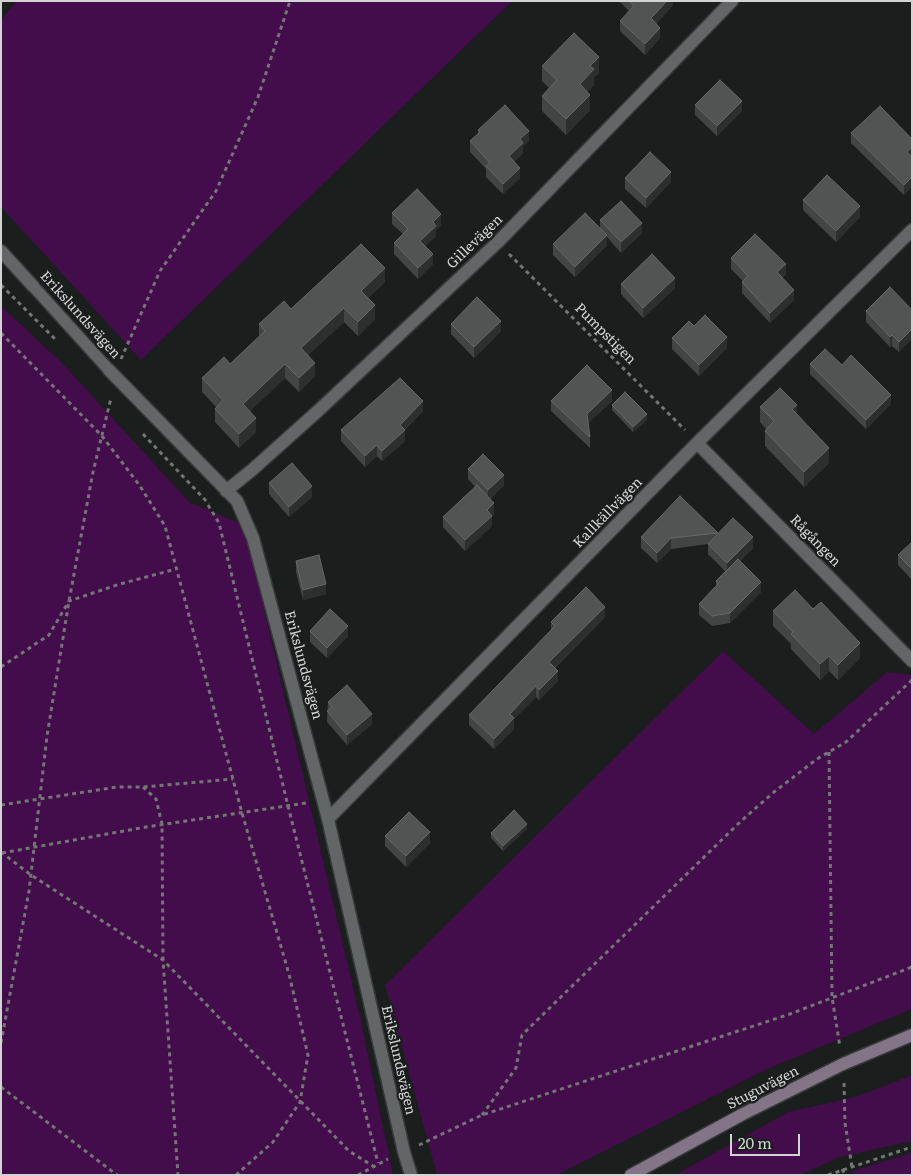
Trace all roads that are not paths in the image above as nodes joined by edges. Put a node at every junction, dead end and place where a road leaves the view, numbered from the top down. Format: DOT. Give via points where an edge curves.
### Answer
graph roads {
  1 [pos="732,1"];
  2 [pos="912,230"];
  3 [pos="1,251"];
  4 [pos="33,286"];
  5 [pos="111,372"];
  6 [pos="698,443"];
  7 [pos="226,491"];
  8 [pos="912,661"];
  9 [pos="328,819"];
  10 [pos="912,1035"];
  11 [pos="411,1175"];
  12 [pos="631,1175"];
  1 -- 7 [label="street, Gillevägen" via="498,242 319,410"];
  2 -- 6 [label="street, Kallkällvägen"];
  3 -- 4 [label="street, Erikslundsvägen"];
  4 -- 5 [label="lane, Erikslundsvägen"];
  5 -- 7 [label="street, Erikslundsvägen"];
  6 -- 8 [label="street, Rågången"];
  6 -- 9 [label="street, Kallkällvägen"];
  7 -- 9 [label="street, Erikslundsvägen" via="237,501 253,538"];
  9 -- 11 [label="street, Erikslundsvägen"];
  10 -- 12 [label="main road, Stuguvägen" via="843,1064"];
}
